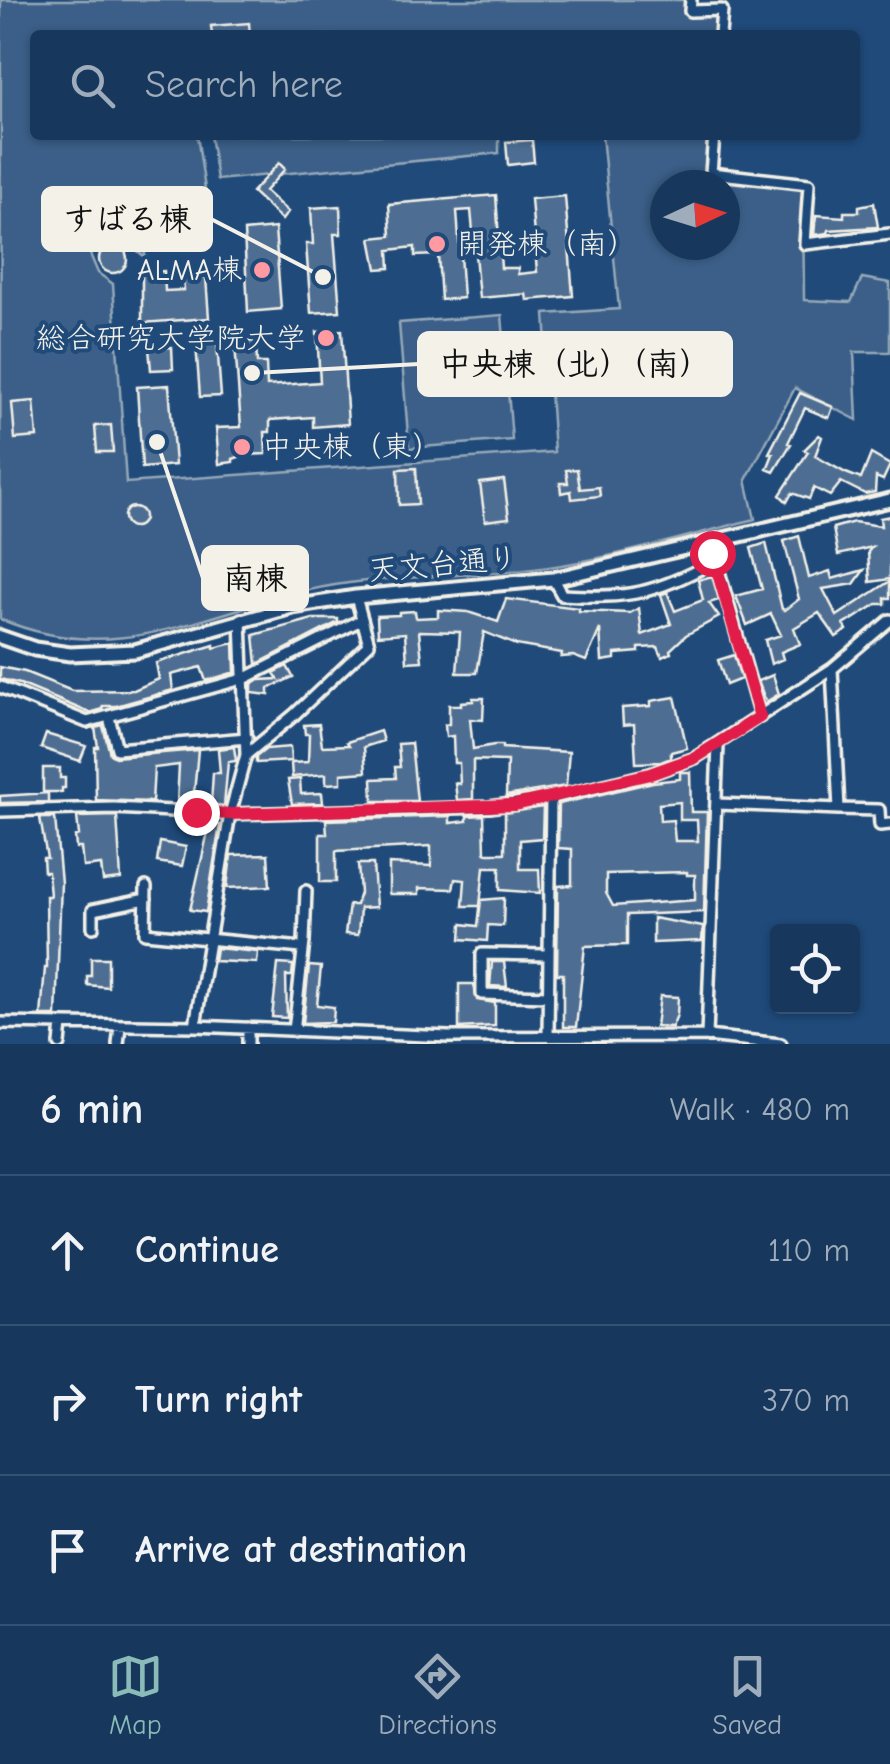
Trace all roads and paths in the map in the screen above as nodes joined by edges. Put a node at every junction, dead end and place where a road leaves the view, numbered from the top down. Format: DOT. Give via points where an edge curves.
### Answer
graph roads {
  1 [pos="691,0"];
  2 [pos="720,30"];
  3 [pos="714,140"];
  4 [pos="890,234"];
  5 [pos="890,500"];
  6 [pos="711,542"];
  7 [pos="714,562"];
  8 [pos="553,578"];
  9 [pos="356,597"];
  10 [pos="241,619"];
  11 [pos="361,620"];
  12 [pos="890,620"];
  13 [pos="0,637"];
  14 [pos="832,668"];
  15 [pos="246,678"];
  16 [pos="0,688"];
  17 [pos="109,717"];
  18 [pos="760,717"];
  19 [pos="247,738"];
  20 [pos="718,745"];
  21 [pos="246,755"];
  22 [pos="551,798"];
  23 [pos="718,804"];
  24 [pos="839,808"];
  25 [pos="0,811"];
  26 [pos="230,814"];
  27 [pos="890,824"];
  28 [pos="306,891"];
  29 [pos="93,927"];
  30 [pos="207,938"];
  31 [pos="302,948"];
  32 [pos="548,956"];
  33 [pos="548,996"];
  34 [pos="0,1023"];
  35 [pos="62,1025"];
  36 [pos="120,1026"];
  37 [pos="195,1026"];
  38 [pos="248,1028"];
  39 [pos="294,1031"];
  40 [pos="548,1035"];
  41 [pos="707,1036"];
  42 [pos="519,1040"];
  43 [pos="60,1044"];
  44 [pos="118,1044"];
  45 [pos="248,1044"];
  46 [pos="781,1044"];
  1 -- 2 [label="street" via="690,11 722,10"];
  3 -- 4 [label="street" via="711,174 809,184 806,244"];
  5 -- 6 [label="main road, 天文台通り"];
  6 -- 7 [label="street"];
  6 -- 8 [label="main road, 天文台通り"];
  7 -- 8 [label="street" via="650,592 624,596 562,594"];
  7 -- 18 [label="street"];
  8 -- 9 [label="main road, 天文台通り"];
  9 -- 10 [label="main road, 天文台通り"];
  9 -- 11 [label="street"];
  10 -- 13 [label="main road, 天文台通り" via="123,653 70,654"];
  10 -- 15 [label="street"];
  11 -- 15 [label="street"];
  11 -- 21 [label="street" via="369,644"];
  12 -- 14 [label="street"];
  14 -- 18 [label="street"];
  14 -- 24 [label="street"];
  15 -- 17 [label="street"];
  15 -- 19 [label="street"];
  16 -- 17 [label="street" via="88,722"];
  17 -- 19 [label="street" via="117,749"];
  18 -- 20 [label="street"];
  19 -- 21 [label="street"];
  20 -- 22 [label="street" via="650,774"];
  20 -- 23 [label="street"];
  21 -- 26 [label="street"];
  22 -- 26 [label="street" via="490,807"];
  22 -- 32 [label="street"];
  23 -- 24 [label="street"];
  23 -- 41 [label="street"];
  24 -- 27 [label="street" via="879,810 880,825"];
  25 -- 26 [label="street"];
  26 -- 30 [label="street"];
  28 -- 31 [label="street"];
  29 -- 30 [label="street" via="93,910 146,893 146,933"];
  30 -- 31 [label="street"];
  30 -- 37 [label="street"];
  31 -- 39 [label="street"];
  32 -- 33 [label="street"];
  32 -- 33 [label="street" via="482,954 482,994"];
  33 -- 40 [label="street"];
  34 -- 35 [label="street"];
  35 -- 36 [label="street"];
  35 -- 43 [label="street"];
  36 -- 37 [label="street"];
  36 -- 44 [label="street"];
  37 -- 38 [label="street"];
  38 -- 39 [label="street"];
  38 -- 45 [label="street"];
  39 -- 42 [label="street"];
  40 -- 41 [label="street"];
  40 -- 42 [label="street"];
  41 -- 46 [label="street"];
}
